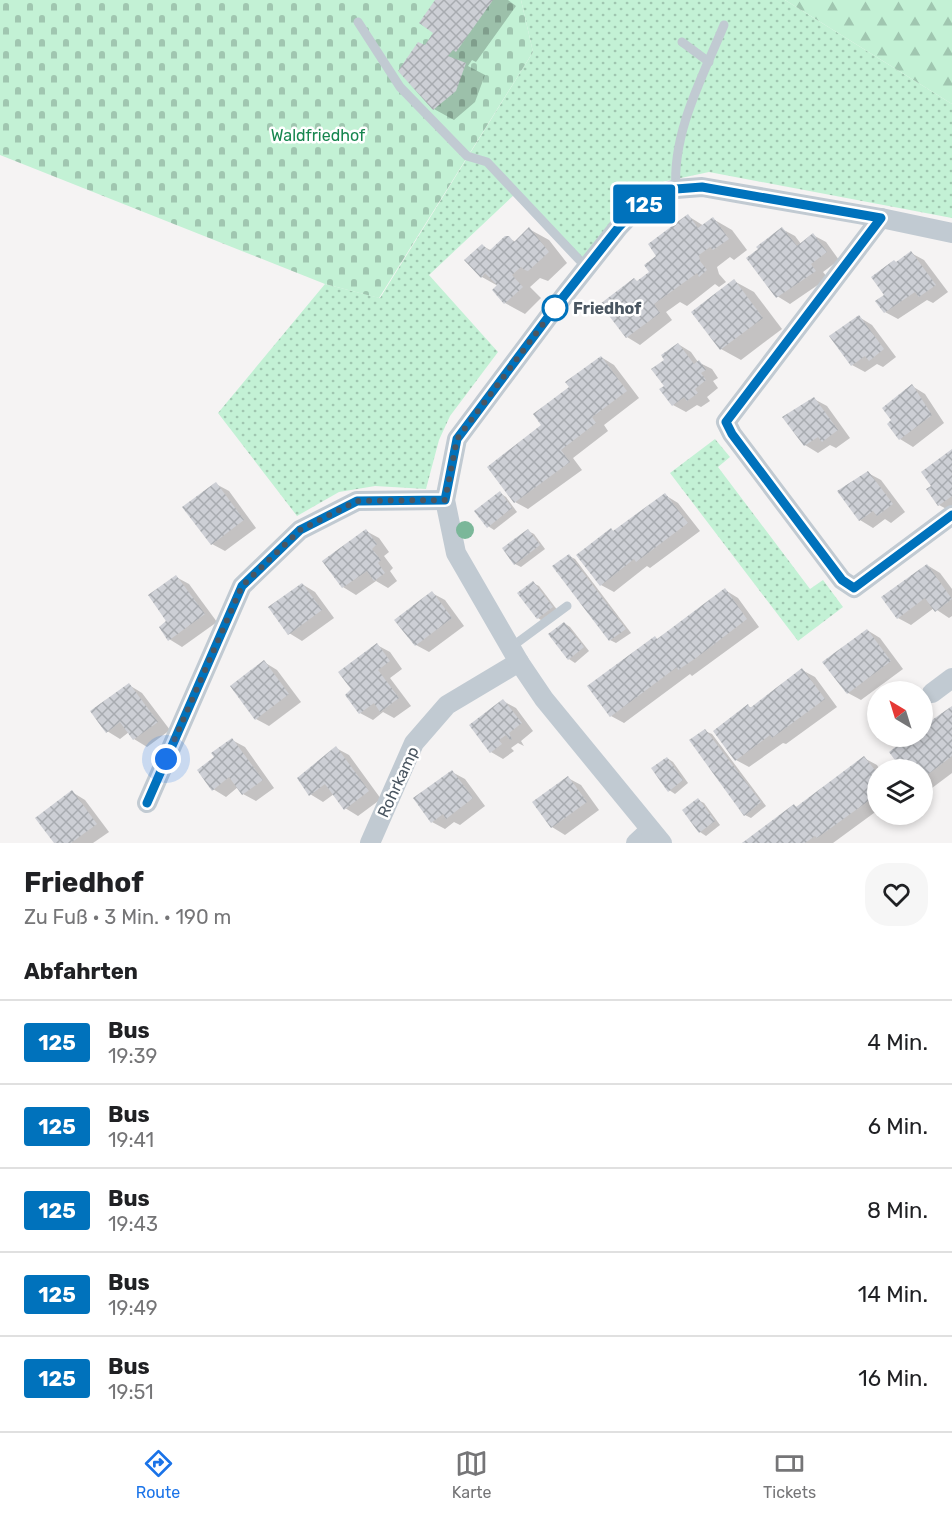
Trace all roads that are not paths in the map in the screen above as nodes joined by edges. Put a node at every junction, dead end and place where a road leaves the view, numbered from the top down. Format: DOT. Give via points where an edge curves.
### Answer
graph roads {
  1 [pos="358,22"];
  2 [pos="724,25"];
  3 [pos="682,42"];
  4 [pos="709,62"];
  5 [pos="676,189"];
  6 [pos="881,218"];
  7 [pos="952,233"];
  8 [pos="586,267"];
  9 [pos="445,500"];
  10 [pos="952,515"];
  11 [pos="567,606"];
  12 [pos="515,655"];
  13 [pos="952,678"];
  14 [pos="933,692"];
  15 [pos="147,803"];
  16 [pos="650,839"];
  17 [pos="370,843"];
  1 -- 8 [label="lane" via="400,87 467,156 487,162"];
  2 -- 4 [label="lane"];
  3 -- 4 [label="lane"];
  4 -- 5 [label="lane" via="685,122 675,169"];
  5 -- 6 [label="street" via="712,188"];
  5 -- 8 [label="street" via="654,196 634,211"];
  6 -- 7 [label="street"];
  6 -- 10 [label="street" via="726,422 842,580 854,588"];
  8 -- 9 [label="street" via="457,439"];
  9 -- 12 [label="street" via="456,553"];
  9 -- 15 [label="street" via="357,501 300,530 242,586"];
  11 -- 12 [label="lane"];
  12 -- 16 [label="street"];
  12 -- 17 [label="street, Rohrkamp" via="447,705 414,743"];
  13 -- 14 [label="street"];
}
